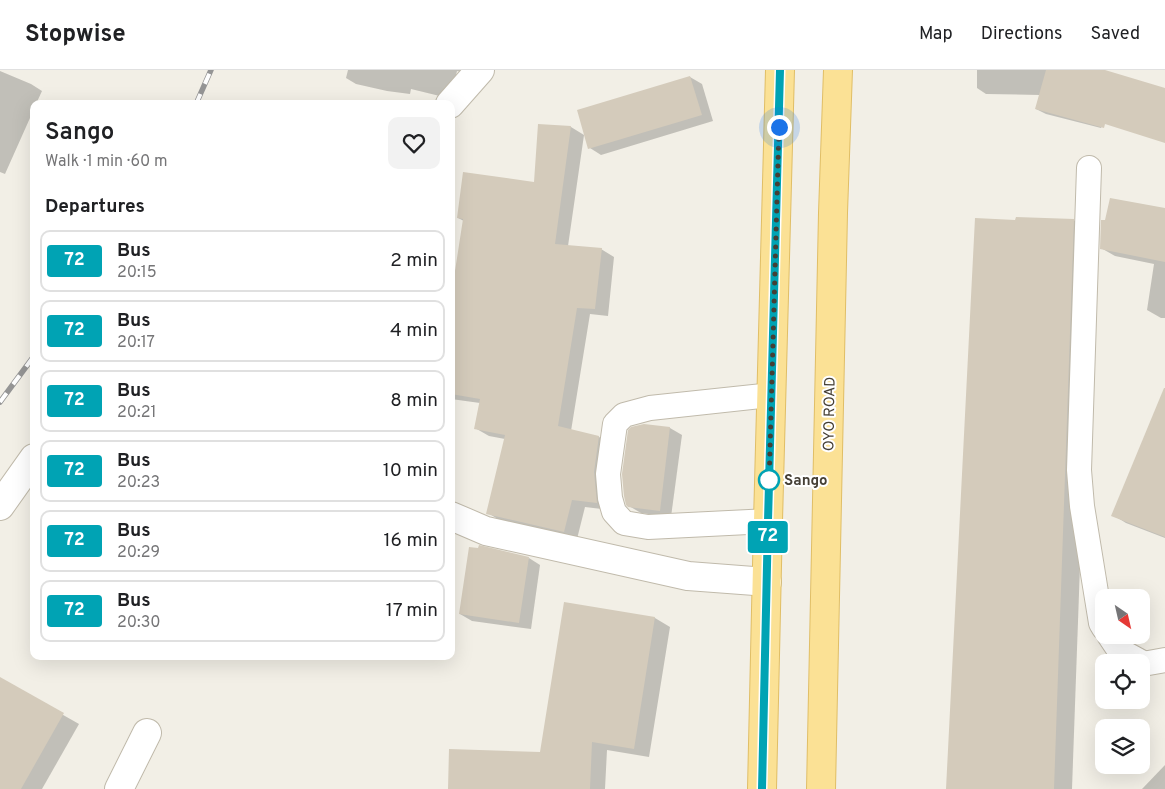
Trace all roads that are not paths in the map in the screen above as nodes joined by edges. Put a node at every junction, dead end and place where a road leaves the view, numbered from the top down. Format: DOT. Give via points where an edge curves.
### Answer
graph roads {
  1 [pos="480,70"];
  2 [pos="780,70"];
  3 [pos="841,75"];
  4 [pos="454,100"];
  5 [pos="1089,168"];
  6 [pos="771,395"];
  7 [pos="30,464"];
  8 [pos="0,506"];
  9 [pos="455,518"];
  10 [pos="768,521"];
  11 [pos="767,582"];
  12 [pos="1095,590"];
  13 [pos="1115,644"];
  14 [pos="1126,654"];
  15 [pos="1165,660"];
  16 [pos="1150,663"];
  17 [pos="148,733"];
  18 [pos="119,789"];
  19 [pos="762,789"];
  20 [pos="821,789"];
  1 -- 4 [label="street"];
  2 -- 6 [label="main road"];
  3 -- 20 [label="main road, OYO ROAD" via="833,233"];
  5 -- 12 [label="lane" via="1079,470"];
  6 -- 10 [label="main road"];
  6 -- 10 [label="lane" via="650,408 624,415 615,424 608,474 614,512 624,523 648,527"];
  7 -- 8 [label="street"];
  9 -- 11 [label="street" via="486,531 688,576"];
  10 -- 11 [label="main road"];
  11 -- 19 [label="main road"];
  13 -- 14 [label="lane"];
  15 -- 16 [label="lane"];
  17 -- 18 [label="street"];
}
